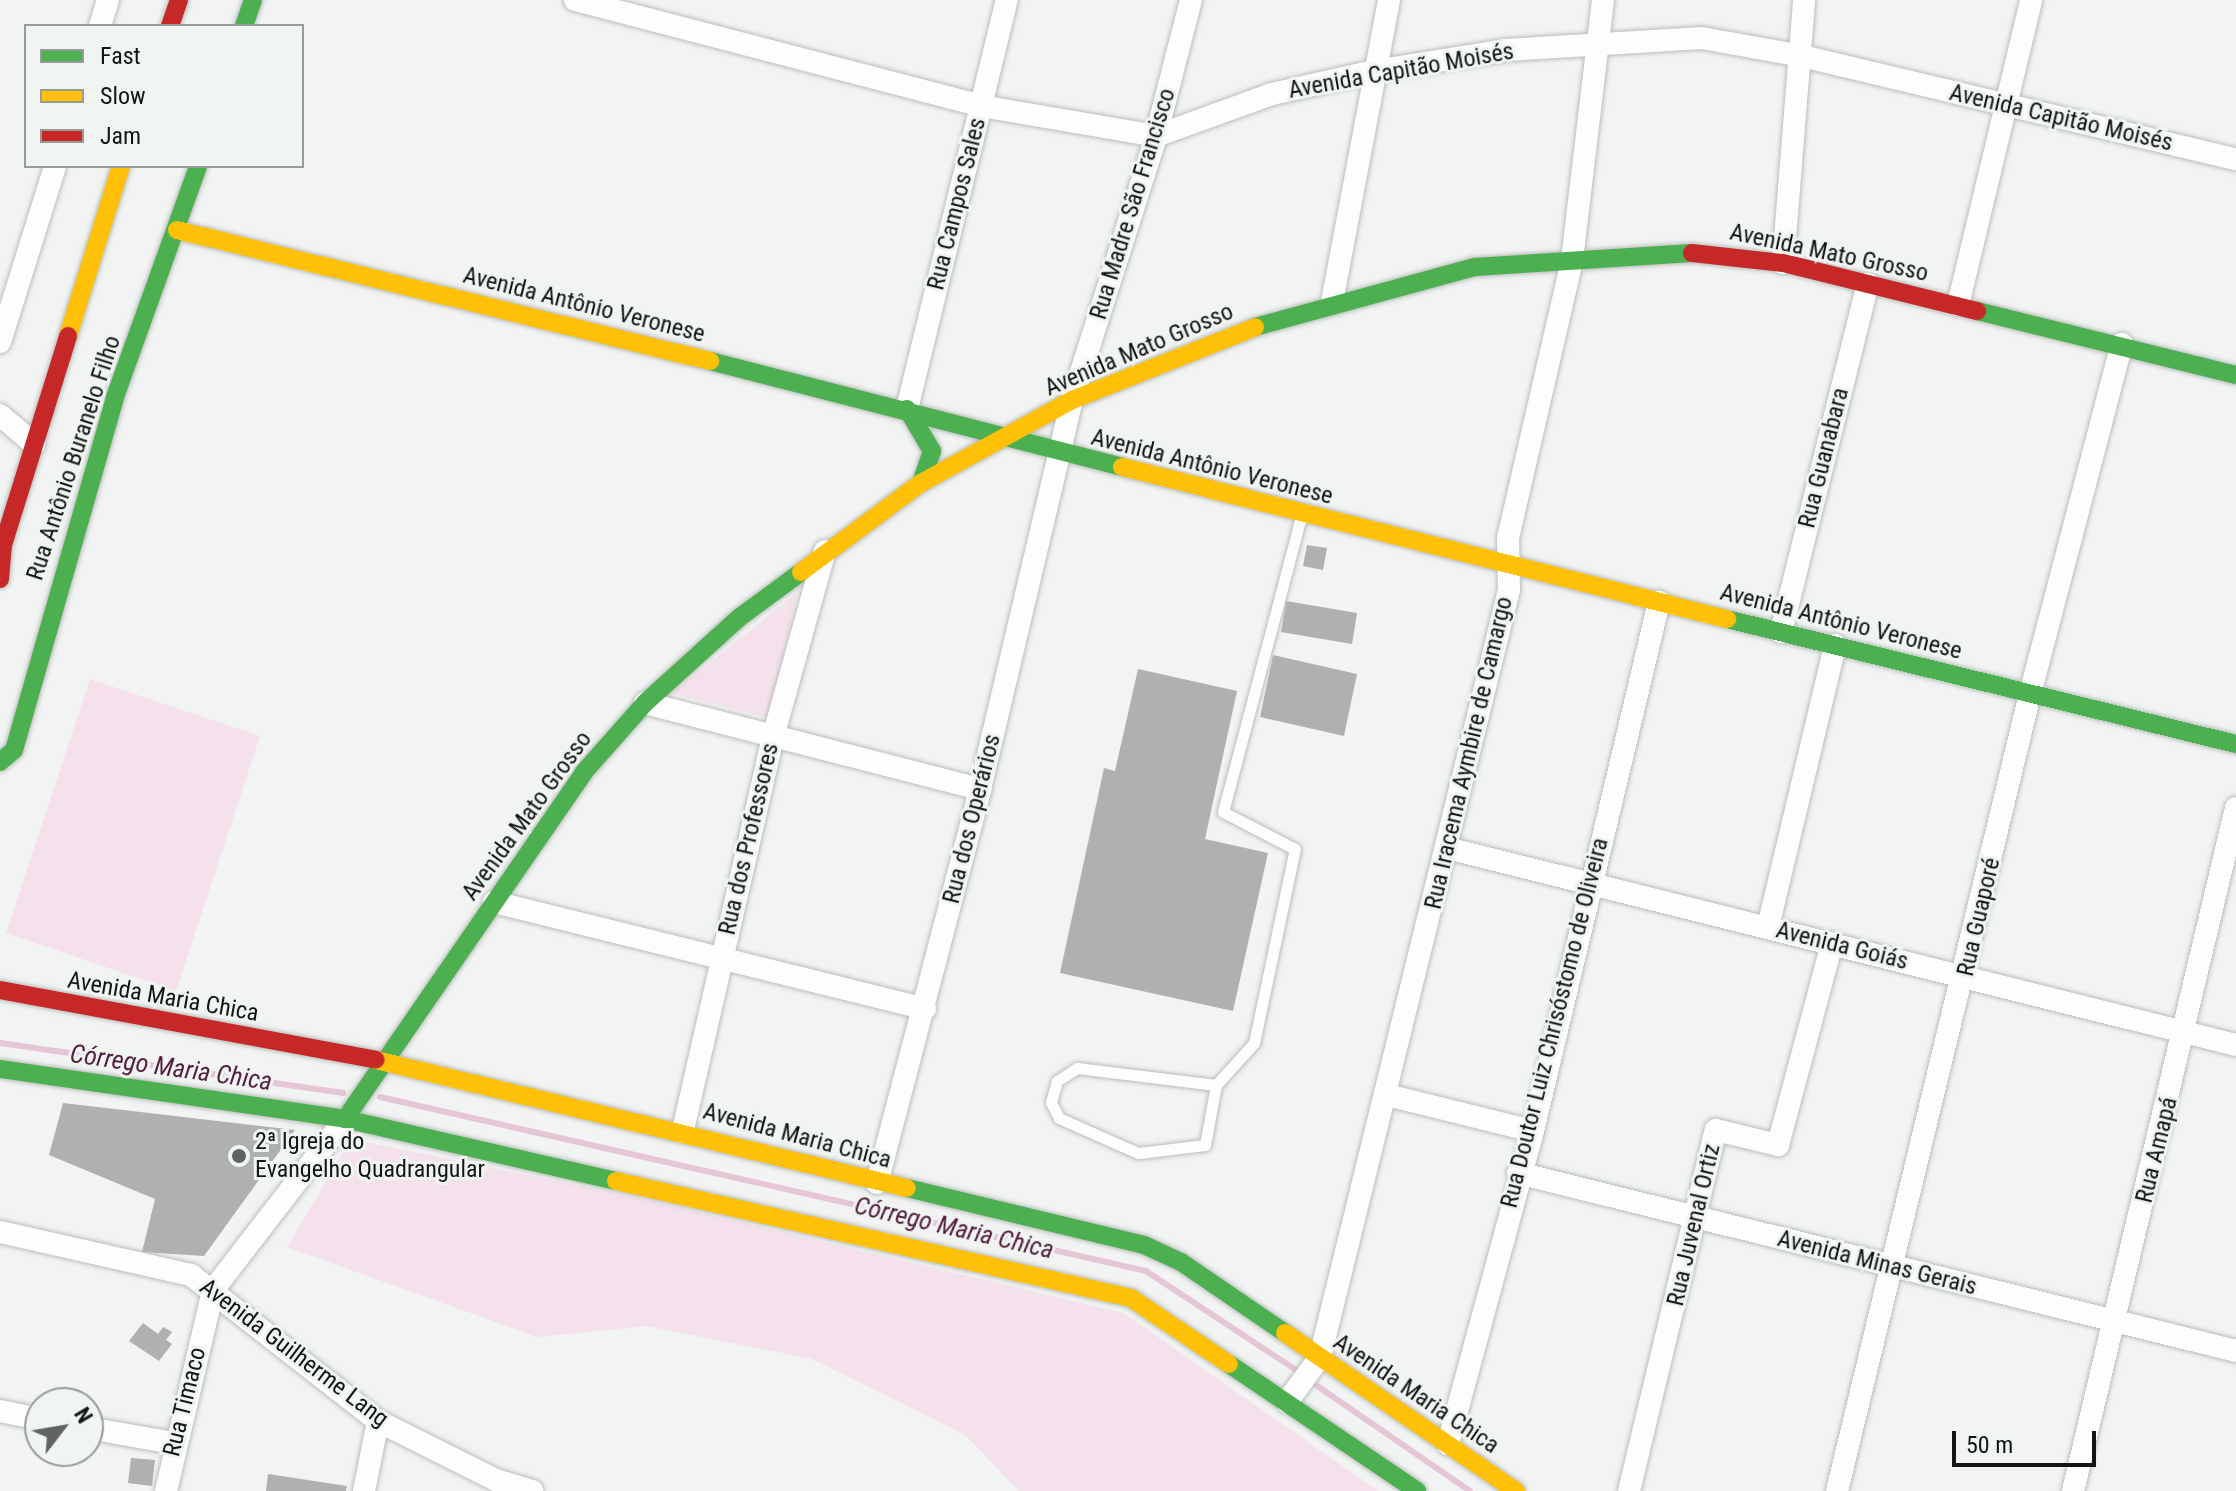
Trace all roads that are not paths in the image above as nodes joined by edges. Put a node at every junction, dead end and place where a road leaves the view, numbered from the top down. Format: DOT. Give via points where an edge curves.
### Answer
graph roads {
  1 [pos="108,0"];
  2 [pos="179,0"];
  3 [pos="253,0"];
  4 [pos="575,0"];
  5 [pos="1007,0"];
  6 [pos="1191,0"];
  7 [pos="1389,0"];
  8 [pos="1603,0"];
  9 [pos="1804,0"];
  10 [pos="2031,0"];
  11 [pos="101,24"];
  12 [pos="171,24"];
  13 [pos="245,24"];
  14 [pos="1600,41"];
  15 [pos="1802,56"];
  16 [pos="1374,71"];
  17 [pos="2004,104"];
  18 [pos="981,106"];
  19 [pos="1156,136"];
  20 [pos="2236,159"];
  21 [pos="54,168"];
  22 [pos="120,168"];
  23 [pos="197,168"];
  24 [pos="177,230"];
  25 [pos="1572,260"];
  26 [pos="1783,263"];
  27 [pos="1868,284"];
  28 [pos="1332,302"];
  29 [pos="1958,305"];
  30 [pos="0,342"];
  31 [pos="2122,344"];
  32 [pos="2236,375"];
  33 [pos="1072,400"];
  34 [pos="907,409"];
  35 [pos="0,415"];
  36 [pos="1010,436"];
  37 [pos="34,444"];
  38 [pos="1059,453"];
  39 [pos="921,483"];
  40 [pos="1301,515"];
  41 [pos="2,548"];
  42 [pos="825,550"];
  43 [pos="1508,565"];
  44 [pos="0,579"];
  45 [pos="1659,602"];
  46 [pos="1781,632"];
  47 [pos="1835,645"];
  48 [pos="2030,694"];
  49 [pos="645,703"];
  50 [pos="773,737"];
  51 [pos="2236,744"];
  52 [pos="0,762"];
  53 [pos="980,789"];
  54 [pos="2236,808"];
  55 [pos="1447,848"];
  56 [pos="1590,884"];
  57 [pos="494,902"];
  58 [pos="1768,927"];
  59 [pos="1832,943"];
  60 [pos="722,957"];
  61 [pos="1966,976"];
  62 [pos="0,990"];
  63 [pos="925,1009"];
  64 [pos="2186,1030"];
  65 [pos="2236,1045"];
  66 [pos="384,1061"];
  67 [pos="0,1069"];
  68 [pos="1216,1085"];
  69 [pos="1387,1095"];
  70 [pos="345,1119"];
  71 [pos="683,1130"];
  72 [pos="1533,1131"];
  73 [pos="1518,1173"];
  74 [pos="877,1183"];
  75 [pos="1696,1219"];
  76 [pos="0,1232"];
  77 [pos="1894,1267"];
  78 [pos="213,1290"];
  79 [pos="2115,1320"];
  80 [pos="2236,1351"];
  81 [pos="1318,1360"];
  82 [pos="1289,1399"];
  83 [pos="0,1411"];
  84 [pos="24,1416"];
  85 [pos="378,1421"];
  86 [pos="104,1431"];
  87 [pos="173,1443"];
  88 [pos="1448,1444"];
  89 [pos="166,1491"];
  90 [pos="364,1491"];
  91 [pos="532,1491"];
  92 [pos="1417,1491"];
  93 [pos="1516,1491"];
  94 [pos="1629,1491"];
  95 [pos="1837,1491"];
  96 [pos="2073,1491"];
  1 -- 11 [label="street"];
  2 -- 12 [label="street"];
  3 -- 13 [label="street"];
  4 -- 18 [label="street, Avenida Capitão Moisés"];
  5 -- 18 [label="street, Rua Campos Sales"];
  6 -- 19 [label="street, Rua Madre São Francisco"];
  7 -- 16 [label="street"];
  8 -- 14 [label="street, Rua Iracema Aymbire de Camargo"];
  9 -- 15 [label="street"];
  10 -- 17 [label="street"];
  14 -- 15 [label="street, Avenida Capitão Moisés" via="1702,38"];
  14 -- 16 [label="street, Avenida Capitão Moisés"];
  14 -- 25 [label="street, Rua Iracema Aymbire de Camargo"];
  15 -- 17 [label="street, Avenida Capitão Moisés"];
  15 -- 26 [label="street"];
  16 -- 19 [label="street, Avenida Capitão Moisés" via="1272,94"];
  16 -- 28 [label="street"];
  17 -- 20 [label="street, Avenida Capitão Moisés"];
  17 -- 29 [label="street"];
  18 -- 19 [label="street, Avenida Capitão Moisés"];
  18 -- 34 [label="street, Rua Campos Sales"];
  19 -- 33 [label="street, Rua Madre São Francisco"];
  21 -- 30 [label="street"];
  22 -- 37 [label="street"];
  23 -- 24 [label="street, Rua Antônio Buranelo Filho"];
  24 -- 34 [label="street, Avenida Antônio Veronese"];
  24 -- 52 [label="street, Rua Antônio Buranelo Filho" via="101,440 14,750"];
  25 -- 26 [label="street, Avenida Mato Grosso" via="1704,252"];
  25 -- 28 [label="street, Avenida Mato Grosso" via="1475,267"];
  25 -- 43 [label="street, Rua Iracema Aymbire de Camargo" via="1508,538"];
  26 -- 27 [label="street, Avenida Mato Grosso"];
  27 -- 29 [label="street, Avenida Mato Grosso"];
  27 -- 46 [label="street, Rua Guanabara"];
  28 -- 33 [label="street, Avenida Mato Grosso" via="1215,340"];
  29 -- 31 [label="street, Avenida Mato Grosso"];
  31 -- 32 [label="street, Avenida Mato Grosso"];
  31 -- 48 [label="street, Rua Guaporé"];
  33 -- 36 [label="street, Avenida Mato Grosso"];
  33 -- 38 [label="street, Rua Madre São Francisco"];
  34 -- 36 [label="street, Avenida Antônio Veronese"];
  34 -- 39 [label="street" via="932,451"];
  35 -- 37 [label="street"];
  36 -- 38 [label="street, Avenida Antônio Veronese"];
  36 -- 39 [label="street, Avenida Mato Grosso"];
  37 -- 41 [label="street"];
  38 -- 40 [label="street, Avenida Antônio Veronese"];
  38 -- 53 [label="street, Rua dos Operários"];
  39 -- 42 [label="street, Avenida Mato Grosso"];
  40 -- 43 [label="street, Avenida Antônio Veronese"];
  40 -- 68 [label="lane" via="1223,812 1295,849 1254,1043"];
  41 -- 44 [label="street"];
  42 -- 49 [label="street, Avenida Mato Grosso" via="740,617"];
  42 -- 50 [label="street, Rua dos Professores"];
  43 -- 45 [label="street, Avenida Antônio Veronese"];
  43 -- 55 [label="street, Rua Iracema Aymbire de Camargo" via="1509,590"];
  45 -- 46 [label="street, Avenida Antônio Veronese"];
  45 -- 56 [label="street, Rua Doutor Luiz Chrisóstomo de Oliveira"];
  46 -- 47 [label="street, Avenida Antônio Veronese"];
  47 -- 48 [label="street, Avenida Antônio Veronese"];
  47 -- 58 [label="street"];
  48 -- 51 [label="street, Avenida Antônio Veronese"];
  48 -- 61 [label="street, Rua Guaporé"];
  49 -- 50 [label="street"];
  49 -- 57 [label="street, Avenida Mato Grosso" via="584,772"];
  50 -- 53 [label="street"];
  50 -- 60 [label="street, Rua dos Professores"];
  53 -- 63 [label="street, Rua dos Operários"];
  54 -- 64 [label="street, Rua Amapá"];
  55 -- 56 [label="street, Avenida Goiás"];
  55 -- 69 [label="street, Rua Iracema Aymbire de Camargo"];
  56 -- 58 [label="street, Avenida Goiás"];
  56 -- 72 [label="street, Rua Doutor Luiz Chrisóstomo de Oliveira"];
  57 -- 60 [label="street"];
  57 -- 66 [label="street, Avenida Mato Grosso"];
  58 -- 59 [label="street, Avenida Goiás"];
  59 -- 61 [label="street, Avenida Goiás"];
  59 -- 75 [label="street, Rua Juvenal Ortiz" via="1778,1145 1716,1130"];
  60 -- 63 [label="street"];
  60 -- 71 [label="street, Rua dos Professores"];
  61 -- 64 [label="street, Avenida Goiás"];
  61 -- 77 [label="street, Rua Guaporé"];
  62 -- 66 [label="street, Avenida Maria Chica"];
  63 -- 74 [label="street, Rua dos Operários"];
  64 -- 65 [label="street, Avenida Goiás"];
  64 -- 79 [label="street, Rua Amapá"];
  66 -- 70 [label="street, Avenida Mato Grosso"];
  66 -- 71 [label="street, Avenida Maria Chica"];
  67 -- 70 [label="street"];
  68 -- 68 [label="lane" via="1077,1068 1057,1081 1051,1102 1059,1118 1138,1153 1205,1145"];
  69 -- 72 [label="street"];
  69 -- 81 [label="street, Rua Iracema Aymbire de Camargo"];
  70 -- 78 [label="street, Rua Timaco"];
  70 -- 82 [label="street" via="1131,1298"];
  71 -- 74 [label="street, Avenida Maria Chica"];
  72 -- 73 [label="street, Rua Doutor Luiz Chrisóstomo de Oliveira"];
  73 -- 75 [label="street, Avenida Minas Gerais"];
  73 -- 88 [label="street, Rua Doutor Luiz Chrisóstomo de Oliveira"];
  74 -- 81 [label="street, Avenida Maria Chica" via="1144,1245 1181,1262"];
  75 -- 77 [label="street, Avenida Minas Gerais"];
  75 -- 94 [label="street, Rua Juvenal Ortiz"];
  76 -- 78 [label="street, Avenida Guilherme Lang" via="191,1275"];
  77 -- 79 [label="street, Avenida Minas Gerais"];
  77 -- 95 [label="street, Rua Guaporé"];
  78 -- 85 [label="street, Avenida Guilherme Lang"];
  78 -- 87 [label="street, Rua Timaco"];
  79 -- 80 [label="street, Avenida Minas Gerais"];
  79 -- 96 [label="street, Rua Amapá"];
  81 -- 82 [label="street"];
  81 -- 88 [label="street, Avenida Maria Chica"];
  82 -- 92 [label="street"];
  83 -- 84 [label="street"];
  85 -- 90 [label="street"];
  85 -- 91 [label="street, Avenida Guilherme Lang" via="496,1480"];
  86 -- 87 [label="street"];
  87 -- 89 [label="street, Rua Timaco"];
  88 -- 93 [label="street, Avenida Maria Chica"];
}
